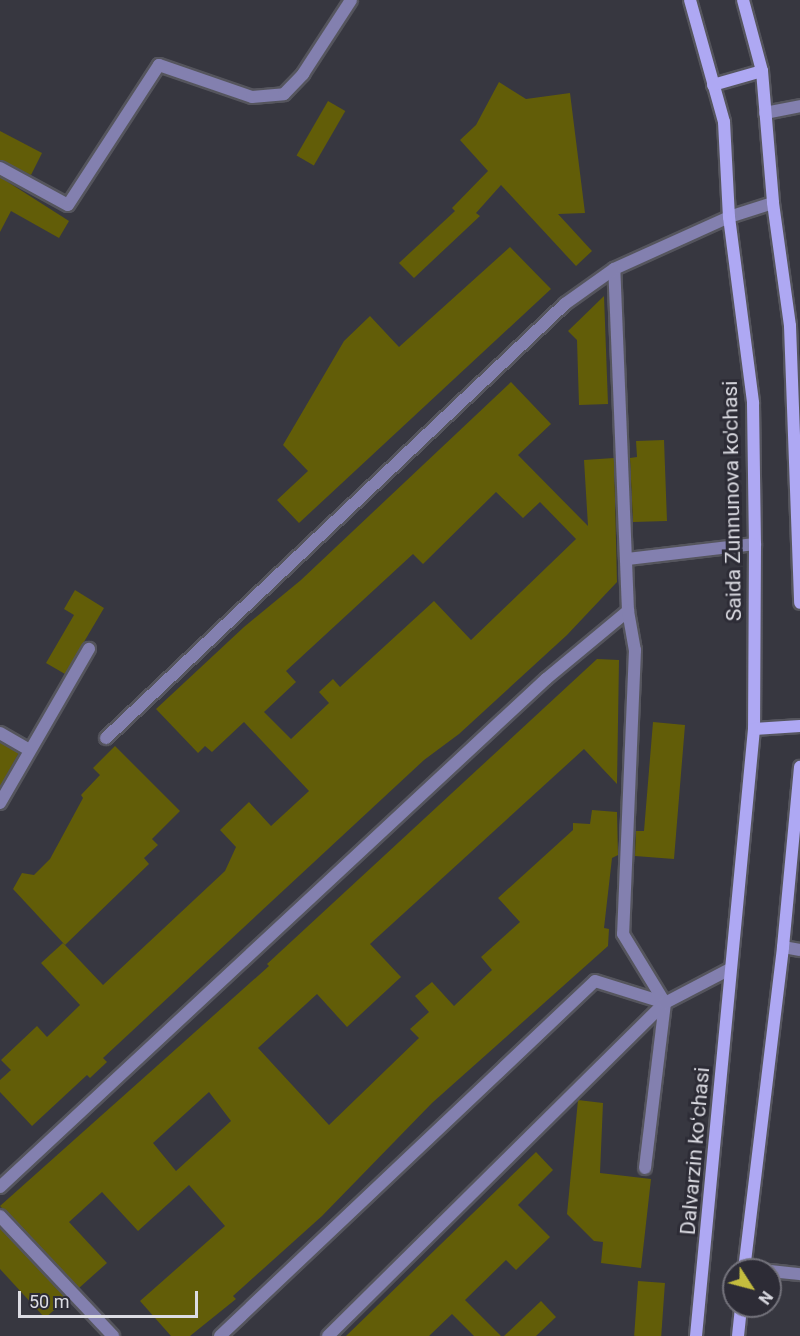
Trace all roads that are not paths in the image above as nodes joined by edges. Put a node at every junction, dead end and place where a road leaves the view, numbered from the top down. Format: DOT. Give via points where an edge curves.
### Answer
graph roads {
  1 [pos="351,0"];
  2 [pos="690,0"];
  3 [pos="743,0"];
  4 [pos="762,71"];
  5 [pos="713,85"];
  6 [pos="800,106"];
  7 [pos="765,113"];
  8 [pos="0,168"];
  9 [pos="773,203"];
  10 [pos="729,217"];
  11 [pos="614,269"];
  12 [pos="797,455"];
  13 [pos="755,544"];
  14 [pos="627,559"];
  15 [pos="800,603"];
  16 [pos="627,611"];
  17 [pos="89,649"];
  18 [pos="800,726"];
  19 [pos="754,729"];
  20 [pos="0,732"];
  21 [pos="106,738"];
  22 [pos="30,750"];
  23 [pos="800,767"];
  24 [pos="0,802"];
  25 [pos="783,947"];
  26 [pos="800,950"];
  27 [pos="730,969"];
  28 [pos="665,1003"];
  29 [pos="645,1168"];
  30 [pos="0,1187"];
  31 [pos="0,1216"];
  32 [pos="745,1258"];
  33 [pos="782,1272"];
  34 [pos="800,1274"];
  35 [pos="740,1318"];
  36 [pos="113,1336"];
  37 [pos="220,1336"];
  38 [pos="328,1336"];
  39 [pos="696,1336"];
  40 [pos="738,1336"];
  1 -- 8 [label="street" via="303,74 284,94 252,97 159,65 68,205"];
  2 -- 5 [label="main road, Saida Zunnunova ko'chasi"];
  3 -- 4 [label="main road"];
  4 -- 5 [label="main road"];
  4 -- 7 [label="main road"];
  5 -- 10 [label="main road, Saida Zunnunova ko'chasi" via="724,122"];
  6 -- 7 [label="street"];
  7 -- 9 [label="main road"];
  9 -- 10 [label="street"];
  9 -- 12 [label="main road" via="790,326"];
  10 -- 11 [label="street"];
  10 -- 13 [label="main road, Saida Zunnunova ko'chasi" via="753,403"];
  11 -- 14 [label="street"];
  11 -- 21 [label="street" via="565,304"];
  12 -- 15 [label="main road"];
  13 -- 14 [label="street"];
  13 -- 19 [label="main road, Saida Zunnunova ko'chasi"];
  14 -- 16 [label="street"];
  16 -- 28 [label="street" via="635,650 623,934"];
  16 -- 30 [label="street" via="546,679"];
  17 -- 22 [label="street"];
  18 -- 19 [label="main road"];
  19 -- 27 [label="main road, Saida Zunnunova ko'chasi"];
  20 -- 22 [label="street"];
  22 -- 24 [label="street"];
  23 -- 25 [label="main road"];
  25 -- 26 [label="street"];
  25 -- 32 [label="main road"];
  27 -- 28 [label="street"];
  27 -- 39 [label="main road, Dalvarzin koʻchasi"];
  28 -- 29 [label="street"];
  28 -- 37 [label="street" via="595,981"];
  28 -- 38 [label="street"];
  31 -- 36 [label="street"];
  33 -- 34 [label="street"];
  35 -- 40 [label="main road"];
}
